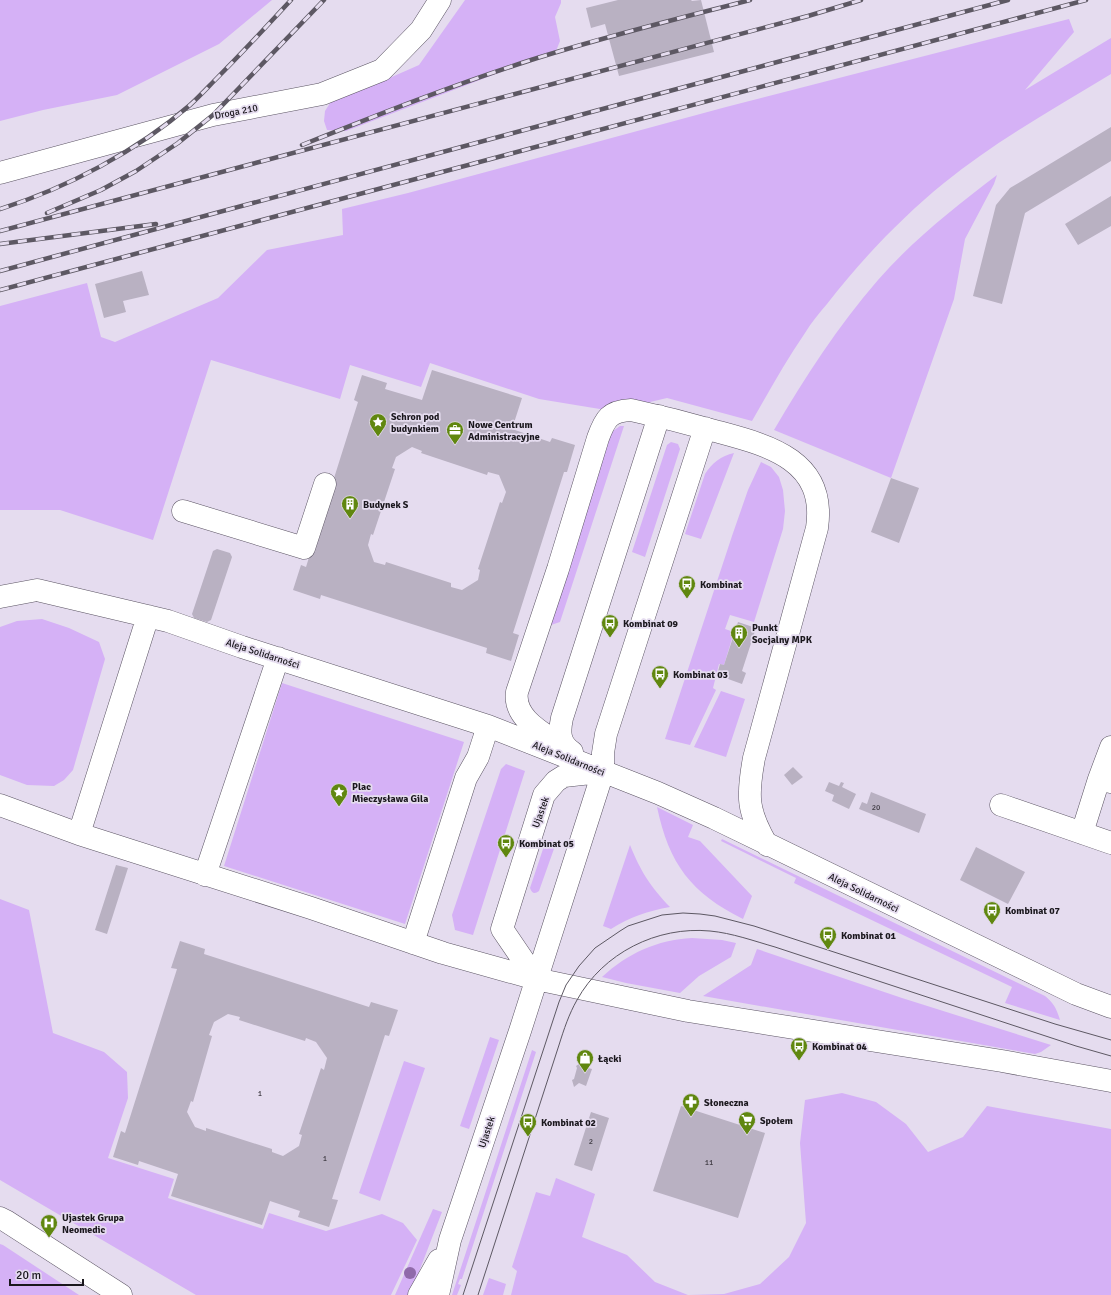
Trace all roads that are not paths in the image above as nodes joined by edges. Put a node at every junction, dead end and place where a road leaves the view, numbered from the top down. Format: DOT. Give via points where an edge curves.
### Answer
graph roads {
  1 [pos="440,0"];
  2 [pos="0,173"];
  3 [pos="659,416"];
  4 [pos="705,428"];
  5 [pos="325,484"];
  6 [pos="182,512"];
  7 [pos="0,597"];
  8 [pos="148,616"];
  9 [pos="278,658"];
  10 [pos="488,726"];
  11 [pos="1111,747"];
  12 [pos="565,748"];
  13 [pos="603,772"];
  14 [pos="1105,780"];
  15 [pos="0,805"];
  16 [pos="1001,805"];
  17 [pos="1082,833"];
  18 [pos="79,834"];
  19 [pos="1111,843"];
  20 [pos="767,845"];
  21 [pos="205,874"];
  22 [pos="413,943"];
  23 [pos="536,979"];
  24 [pos="1111,1007"];
  25 [pos="1111,1081"];
  26 [pos="0,1218"];
  27 [pos="450,1240"];
  28 [pos="121,1295"];
  29 [pos="419,1295"];
  30 [pos="438,1295"];
  1 -- 2 [label="street, Droga 210" via="421,30 382,70 322,94 213,115"];
  3 -- 4 [label="street"];
  3 -- 12 [label="street" via="562,718 560,734"];
  3 -- 12 [label="street" via="625,410 613,414 604,422 517,692 517,702 530,723"];
  4 -- 13 [label="street" via="606,734"];
  4 -- 20 [label="street" via="762,444 787,457 799,467 814,487 818,504 817,528 751,771 749,786 752,814"];
  5 -- 6 [label="street" via="304,548"];
  7 -- 8 [label="street, Aleja Solidarności" via="37,590"];
  8 -- 9 [label="street, Aleja Solidarności"];
  8 -- 18 [label="street"];
  9 -- 10 [label="street, Aleja Solidarności"];
  9 -- 21 [label="street"];
  10 -- 13 [label="street, Aleja Solidarności"];
  10 -- 22 [label="street" via="478,757 466,778"];
  11 -- 14 [label="street"];
  12 -- 13 [label="street"];
  13 -- 20 [label="street, Aleja Solidarności" via="658,793"];
  13 -- 23 [label="street, Ujastek"];
  13 -- 23 [label="street, Ujastek" via="564,776 544,795 502,929"];
  14 -- 17 [label="street"];
  15 -- 18 [label="street"];
  16 -- 17 [label="street"];
  17 -- 19 [label="street"];
  18 -- 21 [label="street"];
  20 -- 24 [label="street, Aleja Solidarności" via="1076,994"];
  21 -- 22 [label="street"];
  22 -- 23 [label="street"];
  23 -- 25 [label="street" via="688,1011"];
  23 -- 27 [label="street, Ujastek"];
  26 -- 28 [label="street"];
  27 -- 29 [label="street, Ujastek"];
  27 -- 30 [label="street, Ujastek"];
}
